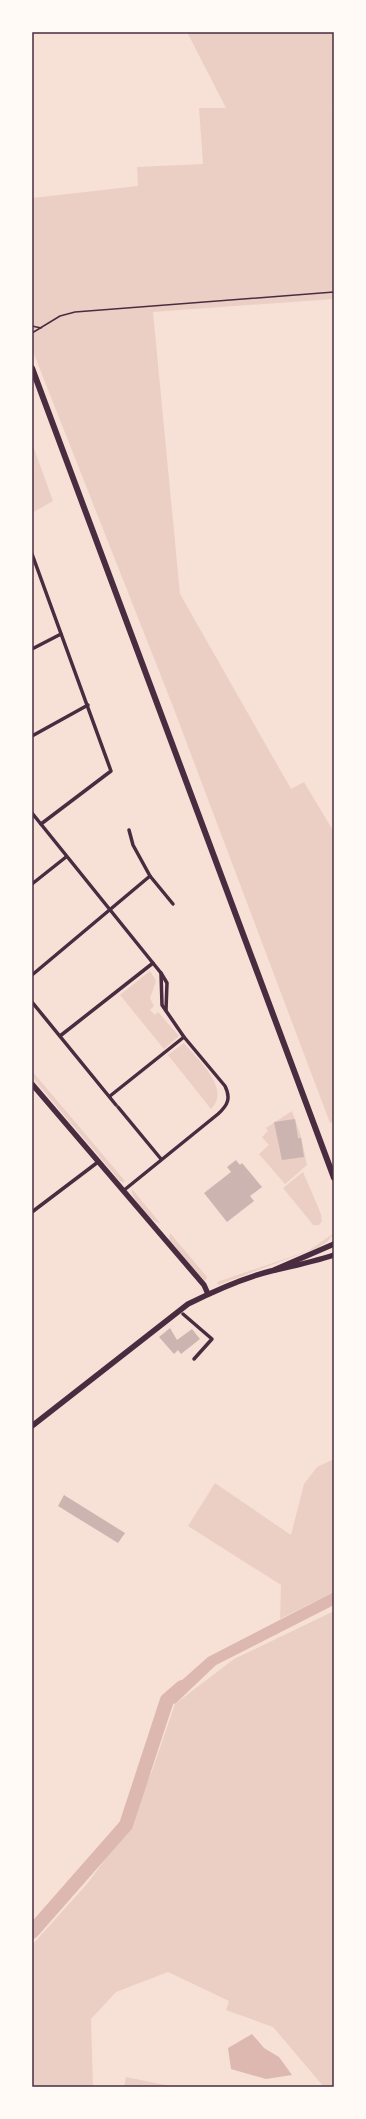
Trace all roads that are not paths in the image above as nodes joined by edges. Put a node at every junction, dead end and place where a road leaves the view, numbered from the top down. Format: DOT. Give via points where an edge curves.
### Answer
graph roads {
  1 [pos="32,368"];
  2 [pos="32,554"];
  3 [pos="33,561"];
  4 [pos="61,634"];
  5 [pos="32,650"];
  6 [pos="88,705"];
  7 [pos="32,736"];
  8 [pos="32,813"];
  9 [pos="41,824"];
  10 [pos="129,830"];
  11 [pos="66,857"];
  12 [pos="150,876"];
  13 [pos="32,884"];
  14 [pos="173,904"];
  15 [pos="111,910"];
  16 [pos="154,962"];
  17 [pos="161,973"];
  18 [pos="32,974"];
  19 [pos="32,1002"];
  20 [pos="166,1012"];
  21 [pos="60,1036"];
  22 [pos="184,1037"];
  23 [pos="32,1084"];
  24 [pos="110,1096"];
  25 [pos="161,1159"];
  26 [pos="98,1162"];
  27 [pos="334,1178"];
  28 [pos="122,1191"];
  29 [pos="32,1212"];
  30 [pos="334,1239"];
  31 [pos="331,1245"];
  32 [pos="334,1255"];
  33 [pos="272,1271"];
  34 [pos="208,1294"];
  35 [pos="183,1314"];
  36 [pos="194,1359"];
  37 [pos="32,1426"];
  1 -- 27 [label="main road"];
  2 -- 3 [label="street"];
  3 -- 4 [label="street"];
  4 -- 5 [label="street"];
  4 -- 6 [label="street"];
  6 -- 7 [label="street"];
  6 -- 9 [label="street" via="111,771"];
  8 -- 9 [label="street"];
  9 -- 11 [label="street"];
  10 -- 12 [label="street" via="133,845"];
  11 -- 13 [label="street"];
  11 -- 15 [label="street"];
  12 -- 14 [label="street"];
  12 -- 15 [label="street"];
  15 -- 16 [label="street"];
  15 -- 18 [label="street"];
  16 -- 17 [label="street"];
  16 -- 21 [label="street"];
  17 -- 20 [label="street" via="162,1005"];
  17 -- 20 [label="street" via="167,983"];
  19 -- 21 [label="street"];
  20 -- 22 [label="street"];
  21 -- 24 [label="street"];
  22 -- 24 [label="street"];
  22 -- 25 [label="street" via="225,1086 229,1093 228,1101 218,1114"];
  23 -- 26 [label="main road"];
  24 -- 25 [label="street"];
  25 -- 28 [label="street"];
  26 -- 28 [label="main road"];
  26 -- 29 [label="street"];
  28 -- 34 [label="main road" via="204,1285"];
  30 -- 31 [label="main road"];
  31 -- 33 [label="main road"];
  32 -- 33 [label="main road" via="309,1264"];
  33 -- 34 [label="main road"];
  34 -- 37 [label="main road" via="173,1314"];
  35 -- 36 [label="street" via="212,1338"];
}
